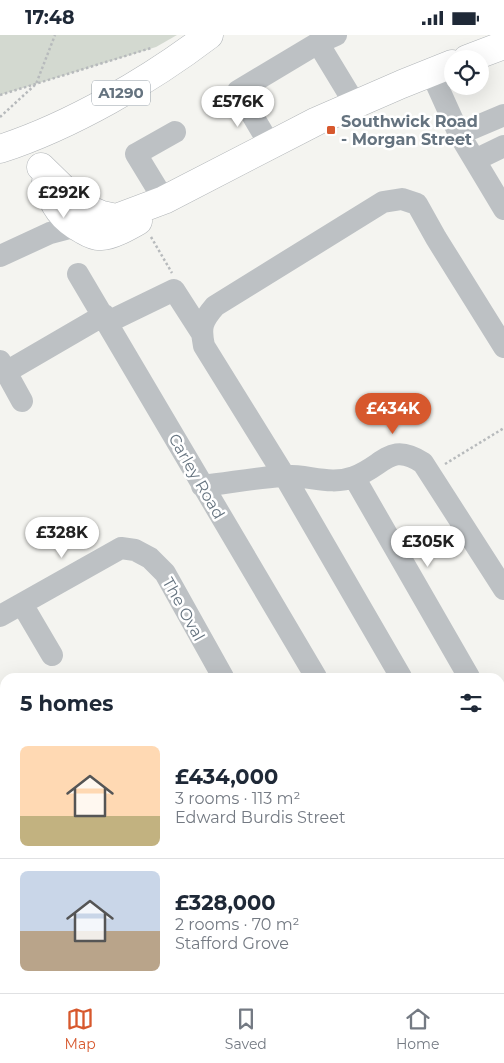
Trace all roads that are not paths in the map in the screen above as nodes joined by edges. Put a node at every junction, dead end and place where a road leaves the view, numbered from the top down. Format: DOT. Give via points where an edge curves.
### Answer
graph roads {
  1 [pos="209,35"];
  2 [pos="327,39"];
  3 [pos="504,45"];
  4 [pos="489,51"];
  5 [pos="442,68"];
  6 [pos="355,104"];
  7 [pos="504,115"];
  8 [pos="175,132"];
  9 [pos="459,134"];
  10 [pos="26,140"];
  11 [pos="270,145"];
  12 [pos="504,146"];
  13 [pos="0,149"];
  14 [pos="475,160"];
  15 [pos="41,167"];
  16 [pos="498,185"];
  17 [pos="164,200"];
  18 [pos="504,209"];
  19 [pos="74,225"];
  20 [pos="120,225"];
  21 [pos="29,243"];
  22 [pos="0,257"];
  23 [pos="78,274"];
  24 [pos="106,318"];
  25 [pos="201,332"];
  26 [pos="504,347"];
  27 [pos="3,367"];
  28 [pos="22,401"];
  29 [pos="284,475"];
  30 [pos="354,477"];
  31 [pos="202,486"];
  32 [pos="504,589"];
  33 [pos="22,603"];
  34 [pos="0,617"];
  35 [pos="52,655"];
  36 [pos="221,673"];
  37 [pos="314,673"];
  38 [pos="400,673"];
  39 [pos="466,673"];
  1 -- 10 [label="main road, A1290" via="114,97"];
  2 -- 6 [label="street"];
  2 -- 11 [label="street" via="238,91"];
  3 -- 4 [label="main road"];
  5 -- 6 [label="main road"];
  5 -- 9 [label="street"];
  6 -- 11 [label="main road"];
  7 -- 9 [label="street"];
  8 -- 17 [label="street" via="136,154"];
  9 -- 14 [label="street"];
  10 -- 13 [label="main road, A1290"];
  10 -- 15 [label="main road"];
  11 -- 17 [label="main road"];
  12 -- 14 [label="street"];
  14 -- 16 [label="street"];
  15 -- 19 [label="main road" via="49,194 63,216"];
  15 -- 20 [label="main road" via="81,206"];
  16 -- 18 [label="street"];
  17 -- 20 [label="main road"];
  19 -- 20 [label="main road" via="89,233"];
  19 -- 21 [label="street"];
  20 -- 21 [label="street" via="62,244"];
  21 -- 22 [label="street"];
  23 -- 24 [label="street, Carley Road"];
  24 -- 25 [label="street" via="174,290"];
  24 -- 27 [label="street"];
  24 -- 31 [label="street, Carley Road"];
  25 -- 26 [label="street" via="204,317 215,307 383,202 402,199 417,204"];
  25 -- 29 [label="street" via="204,346"];
  27 -- 28 [label="street"];
  29 -- 30 [label="street" via="328,481"];
  29 -- 31 [label="street"];
  29 -- 38 [label="street"];
  30 -- 32 [label="street" via="399,453 411,455 423,463"];
  30 -- 39 [label="street"];
  31 -- 37 [label="street, Carley Road"];
  33 -- 34 [label="street"];
  33 -- 35 [label="street"];
  33 -- 36 [label="street, The Oval" via="121,548 136,549 150,557 165,573"];
}
